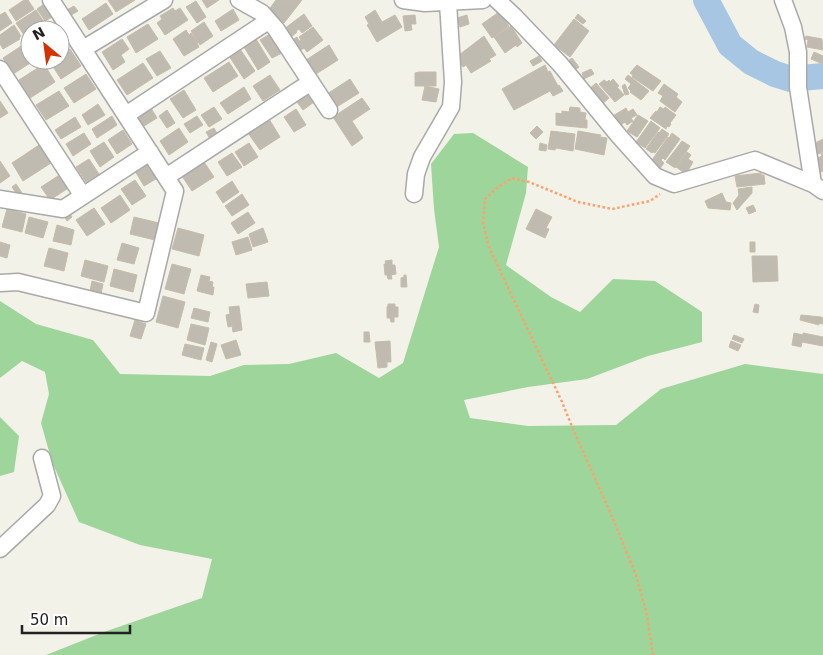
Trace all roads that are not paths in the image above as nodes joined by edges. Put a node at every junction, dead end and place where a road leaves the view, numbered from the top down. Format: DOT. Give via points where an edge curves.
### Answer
graph roads {
  1 [pos="51,0"];
  2 [pos="164,0"];
  3 [pos="239,0"];
  4 [pos="403,0"];
  5 [pos="483,0"];
  6 [pos="497,0"];
  7 [pos="783,0"];
  8 [pos="448,3"];
  9 [pos="268,20"];
  10 [pos="83,49"];
  11 [pos="0,69"];
  12 [pos="311,82"];
  13 [pos="329,110"];
  14 [pos="126,115"];
  15 [pos="150,152"];
  16 [pos="166,177"];
  17 [pos="818,188"];
  18 [pos="414,194"];
  19 [pos="83,196"];
  20 [pos="0,199"];
  21 [pos="0,283"];
  22 [pos="42,458"];
  23 [pos="0,549"];
  1 -- 10 [label="street"];
  2 -- 10 [label="street"];
  3 -- 9 [label="street"];
  4 -- 8 [label="street" via="425,4"];
  5 -- 8 [label="street"];
  6 -- 17 [label="street" via="560,64 655,176 674,184 755,160"];
  7 -- 17 [label="street" via="798,52 798,87"];
  8 -- 18 [label="street" via="453,82 451,107 422,157"];
  9 -- 12 [label="street"];
  9 -- 14 [label="street"];
  10 -- 14 [label="street"];
  11 -- 19 [label="street"];
  12 -- 13 [label="street"];
  12 -- 16 [label="street"];
  14 -- 15 [label="street"];
  15 -- 16 [label="street"];
  15 -- 19 [label="street"];
  16 -- 21 [label="street" via="175,191 146,313 18,282"];
  19 -- 20 [label="street" via="63,209"];
  22 -- 23 [label="street" via="52,496"];
}
